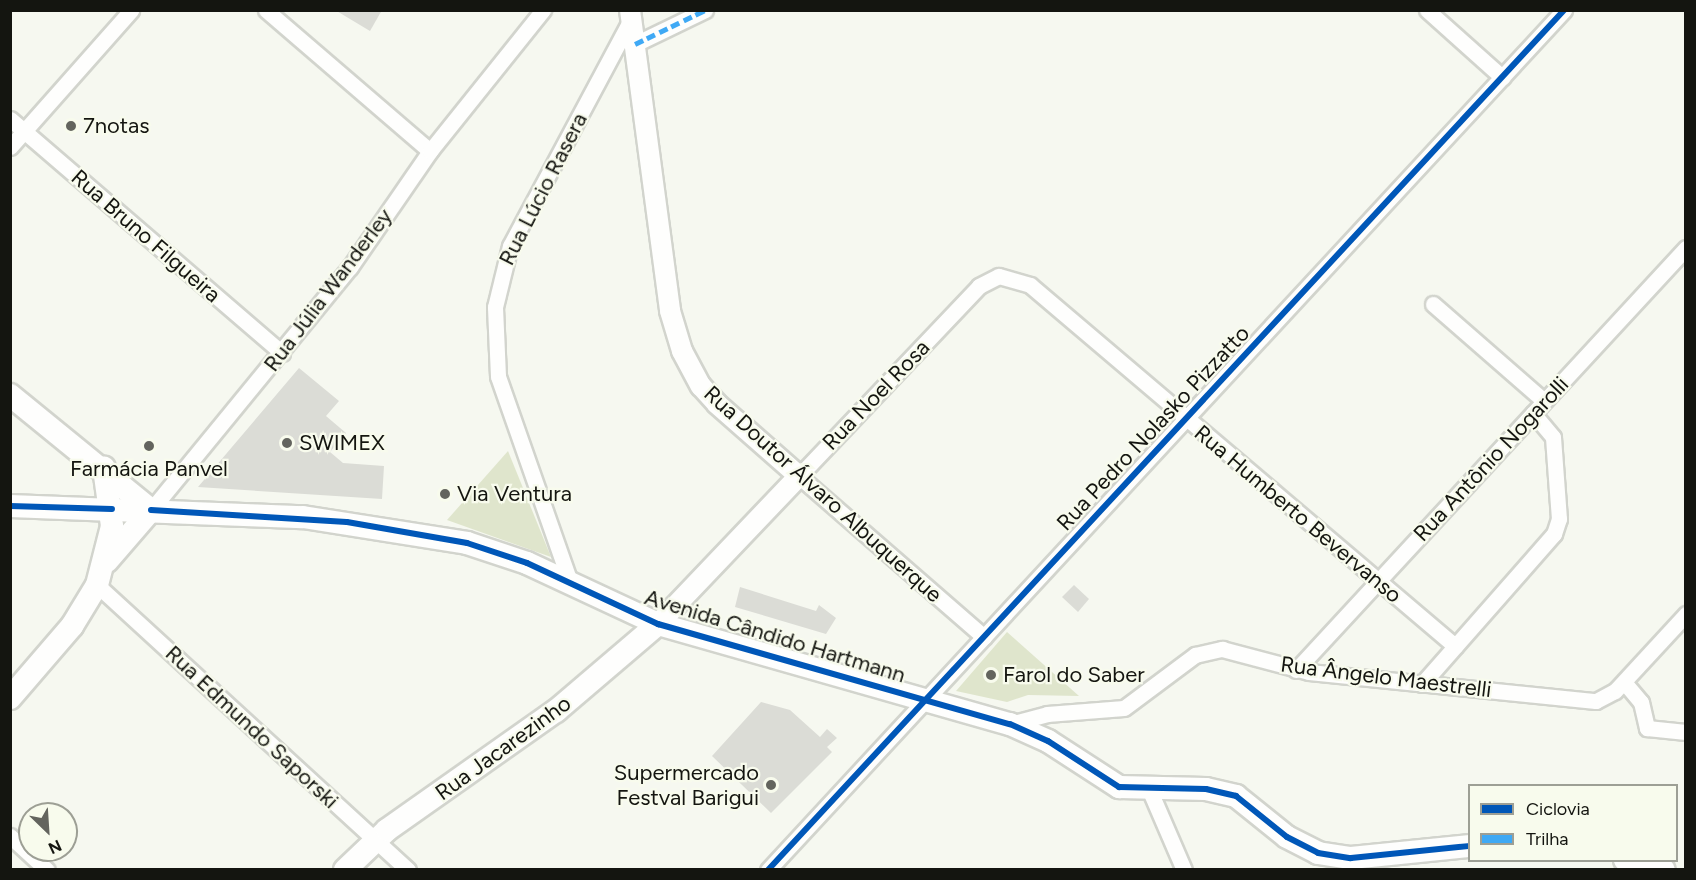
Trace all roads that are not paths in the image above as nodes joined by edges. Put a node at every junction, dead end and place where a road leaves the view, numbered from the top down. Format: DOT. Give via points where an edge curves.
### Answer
graph roads {
  1 [pos="131,10"];
  2 [pos="266,10"];
  3 [pos="543,10"];
  4 [pos="705,10"];
  5 [pos="1427,10"];
  6 [pos="1563,10"];
  7 [pos="631,15"];
  8 [pos="635,44"];
  9 [pos="1502,77"];
  10 [pos="10,119"];
  11 [pos="24,131"];
  12 [pos="10,147"];
  13 [pos="430,151"];
  14 [pos="1686,248"];
  15 [pos="999,276"];
  16 [pos="1433,304"];
  17 [pos="282,353"];
  18 [pos="10,395"];
  19 [pos="1545,401"];
  20 [pos="1533,413"];
  21 [pos="1186,418"];
  22 [pos="104,468"];
  23 [pos="799,476"];
  24 [pos="10,506"];
  25 [pos="112,509"];
  26 [pos="151,510"];
  27 [pos="105,563"];
  28 [pos="1378,581"];
  29 [pos="570,582"];
  30 [pos="98,585"];
  31 [pos="1686,614"];
  32 [pos="658,624"];
  33 [pos="984,637"];
  34 [pos="1455,646"];
  35 [pos="1296,670"];
  36 [pos="1624,682"];
  37 [pos="1422,684"];
  38 [pos="10,698"];
  39 [pos="925,700"];
  40 [pos="1010,724"];
  41 [pos="1686,732"];
  42 [pos="1150,791"];
  43 [pos="10,836"];
  44 [pos="375,840"];
  45 [pos="1468,846"];
  46 [pos="1629,862"];
  47 [pos="769,869"];
  48 [pos="47,870"];
  49 [pos="345,870"];
  50 [pos="408,870"];
  51 [pos="1184,870"];
  52 [pos="1664,870"];
  1 -- 11 [label="street"];
  2 -- 13 [label="street"];
  3 -- 13 [label="street, Rua Júlia Wanderley"];
  4 -- 8 [label="street"];
  5 -- 9 [label="street"];
  6 -- 9 [label="street, Rua Pedro Nolasko Pizzatto"];
  7 -- 8 [label="street, Rua Doutor Álvaro Albuquerque"];
  7 -- 29 [label="street, Rua Lúcio Rasera" via="510,246 495,307 498,376"];
  8 -- 23 [label="street, Rua Doutor Álvaro Albuquerque" via="670,311 682,351 701,386 717,404"];
  9 -- 21 [label="street, Rua Pedro Nolasko Pizzatto"];
  10 -- 11 [label="street, Rua Bruno Filgueira"];
  11 -- 12 [label="street"];
  11 -- 17 [label="street, Rua Bruno Filgueira"];
  13 -- 17 [label="street, Rua Júlia Wanderley" via="350,267"];
  14 -- 19 [label="street, Rua Antônio Nogarolli"];
  15 -- 21 [label="street, Rua Humberto Bevervanso" via="1030,285"];
  15 -- 23 [label="street, Rua Noel Rosa" via="979,286"];
  16 -- 19 [label="street"];
  17 -- 26 [label="street, Rua Júlia Wanderley"];
  18 -- 22 [label="main road"];
  19 -- 20 [label="street, Rua Antônio Nogarolli"];
  20 -- 28 [label="street, Rua Antônio Nogarolli"];
  20 -- 34 [label="street" via="1553,437 1558,524"];
  21 -- 28 [label="street, Rua Humberto Bevervanso"];
  21 -- 33 [label="street, Rua Pedro Nolasko Pizzatto"];
  22 -- 25 [label="main road, Rua Júlia Wanderley"];
  22 -- 26 [label="main road"];
  23 -- 32 [label="street, Rua Noel Rosa"];
  23 -- 33 [label="street, Rua Doutor Álvaro Albuquerque"];
  24 -- 25 [label="main road, Avenida Cândido Hartmann"];
  25 -- 26 [label="main road, Avenida Cândido Hartmann"];
  25 -- 27 [label="main road, Rua Júlia Wanderley"];
  26 -- 27 [label="main road, Rua Júlia Wanderley"];
  26 -- 29 [label="main road, Avenida Cândido Hartmann" via="303,518 408,530 493,551"];
  27 -- 30 [label="main road, Rua Júlia Wanderley"];
  28 -- 34 [label="street, Rua Humberto Bevervanso"];
  28 -- 35 [label="street, Rua Antônio Nogarolli"];
  29 -- 32 [label="main road, Avenida Cândido Hartmann"];
  30 -- 38 [label="main road, Rua Júlia Wanderley" via="72,626"];
  30 -- 44 [label="street, Rua Edmundo Saporski"];
  31 -- 36 [label="street"];
  32 -- 39 [label="main road, Avenida Cândido Hartmann"];
  32 -- 44 [label="main road, Rua Jacarezinho" via="528,734"];
  33 -- 39 [label="street, Rua Pedro Nolasko Pizzatto"];
  34 -- 37 [label="street"];
  35 -- 37 [label="street, Rua Ângelo Maestrelli"];
  35 -- 40 [label="street, Rua Ângelo Maestrelli" via="1232,650 1208,651 1182,664 1125,708 1047,714"];
  36 -- 37 [label="street, Rua Ângelo Maestrelli" via="1604,699"];
  36 -- 41 [label="street" via="1641,702 1647,728"];
  39 -- 40 [label="main road, Avenida Cândido Hartmann"];
  39 -- 47 [label="street, Rua Pedro Nolasko Pizzatto"];
  40 -- 42 [label="main road, Avenida Cândido Hartmann" via="1048,741 1104,780"];
  42 -- 45 [label="main road, Avenida Cândido Hartmann" via="1206,789 1229,794 1253,806 1301,846 1335,857"];
  42 -- 51 [label="street"];
  43 -- 48 [label="street"];
  44 -- 49 [label="main road, Rua Jacarezinho"];
  44 -- 50 [label="street, Rua Edmundo Saporski"];
  46 -- 52 [label="main road"];
}
